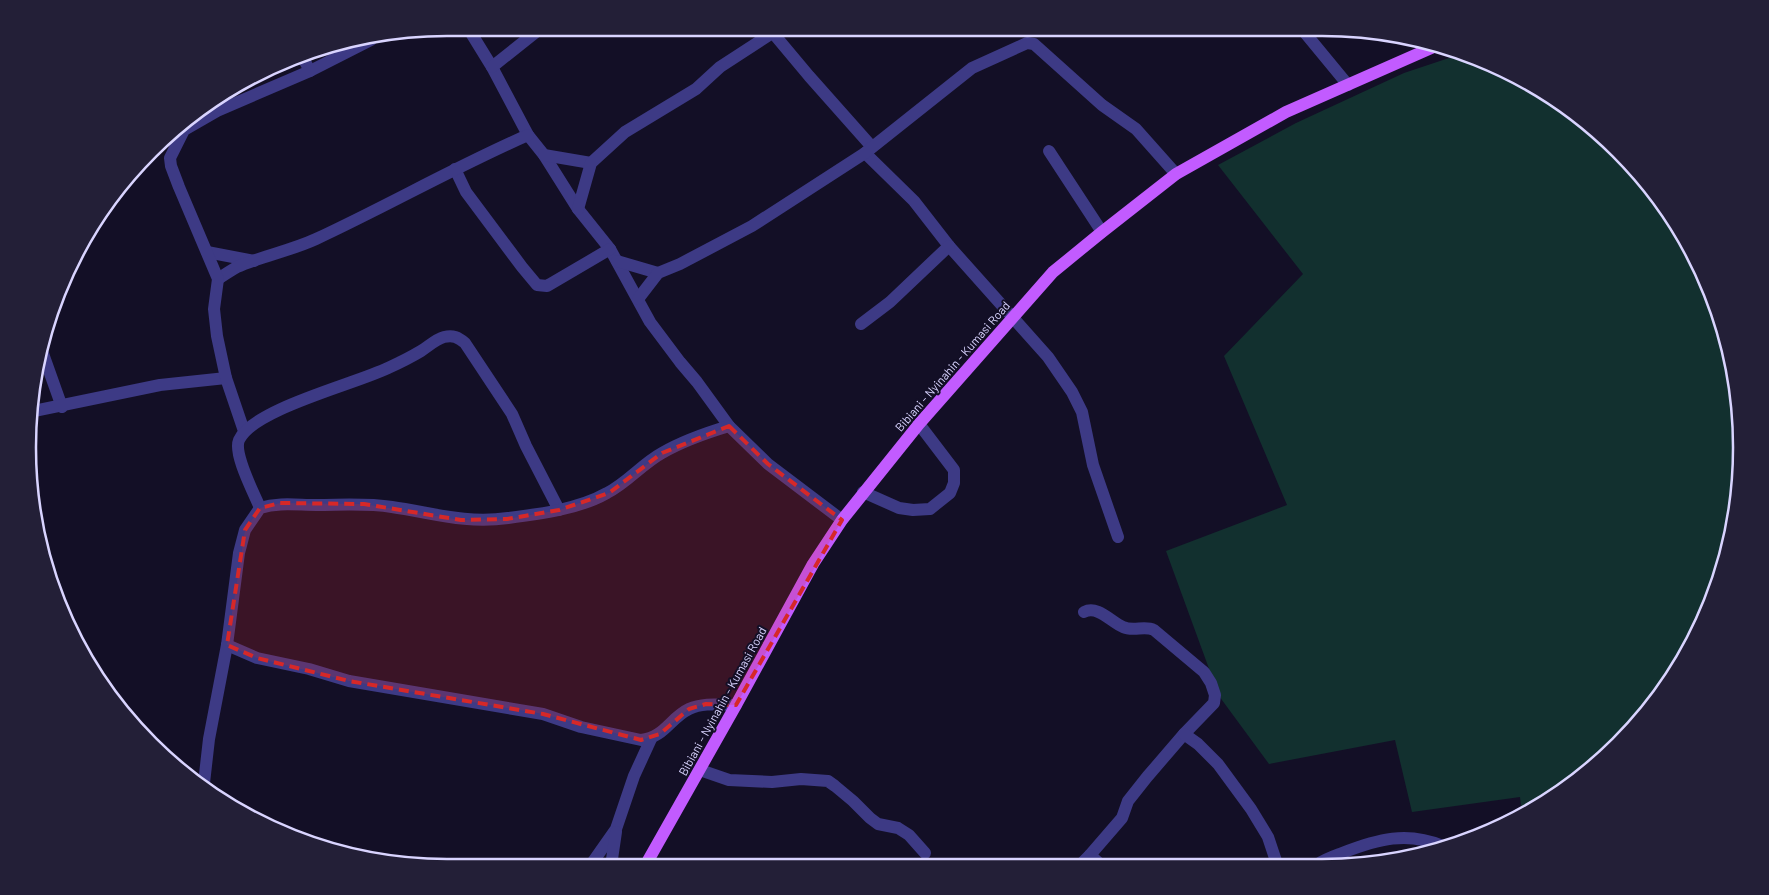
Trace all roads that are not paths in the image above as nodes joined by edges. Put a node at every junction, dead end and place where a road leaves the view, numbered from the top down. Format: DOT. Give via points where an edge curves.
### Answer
graph roads {
  1 [pos="473,36"];
  2 [pos="531,36"];
  3 [pos="768,36"];
  4 [pos="781,36"];
  5 [pos="1308,36"];
  6 [pos="360,46"];
  7 [pos="1427,50"];
  8 [pos="305,62"];
  9 [pos="492,67"];
  10 [pos="310,71"];
  11 [pos="1348,85"];
  12 [pos="191,126"];
  13 [pos="182,133"];
  14 [pos="528,135"];
  15 [pos="868,150"];
  16 [pos="1049,151"];
  17 [pos="544,155"];
  18 [pos="591,163"];
  19 [pos="455,169"];
  20 [pos="1176,174"];
  21 [pos="578,209"];
  22 [pos="1102,232"];
  23 [pos="949,246"];
  24 [pos="610,249"];
  25 [pos="207,252"];
  26 [pos="254,261"];
  27 [pos="617,261"];
  28 [pos="658,273"];
  29 [pos="218,280"];
  30 [pos="638,299"];
  31 [pos="1013,317"];
  32 [pos="860,324"];
  33 [pos="45,361"];
  34 [pos="226,378"];
  35 [pos="62,407"];
  36 [pos="38,410"];
  37 [pos="919,424"];
  38 [pos="729,426"];
  39 [pos="244,431"];
  40 [pos="863,492"];
  41 [pos="260,508"];
  42 [pos="559,510"];
  43 [pos="842,520"];
  44 [pos="1118,537"];
  45 [pos="1084,612"];
  46 [pos="227,645"];
  47 [pos="736,706"];
  48 [pos="1184,734"];
  49 [pos="651,739"];
  50 [pos="700,770"];
  51 [pos="204,779"];
  52 [pos="616,829"];
  53 [pos="1436,843"];
  54 [pos="925,852"];
  55 [pos="1090,855"];
  56 [pos="595,859"];
  57 [pos="612,859"];
  58 [pos="649,859"];
  59 [pos="1086,859"];
  60 [pos="1094,859"];
  61 [pos="1275,859"];
  62 [pos="1330,859"];
  1 -- 9 [label="street"];
  2 -- 9 [label="street"];
  3 -- 18 [label="street" via="720,67 696,89 625,132"];
  4 -- 15 [label="street"];
  5 -- 11 [label="street"];
  6 -- 10 [label="street"];
  7 -- 11 [label="main road, Bibiani - Nyinahin - Kumasi Road"];
  8 -- 10 [label="street"];
  9 -- 14 [label="street"];
  10 -- 12 [label="street" via="217,111"];
  11 -- 20 [label="main road, Bibiani - Nyinahin - Kumasi Road" via="1286,112"];
  13 -- 25 [label="street" via="170,158 171,166"];
  14 -- 17 [label="street"];
  14 -- 19 [label="street"];
  15 -- 20 [label="street" via="972,68 1027,43 1034,44 1102,105 1136,129"];
  15 -- 23 [label="street" via="914,200"];
  15 -- 28 [label="street" via="752,226"];
  16 -- 22 [label="street"];
  17 -- 18 [label="street"];
  17 -- 21 [label="street"];
  18 -- 21 [label="street"];
  19 -- 24 [label="street" via="466,192 537,285 548,286"];
  19 -- 26 [label="street" via="315,240"];
  20 -- 22 [label="main road, Bibiani - Nyinahin - Kumasi Road"];
  21 -- 24 [label="street"];
  22 -- 31 [label="main road, Bibiani - Nyinahin - Kumasi Road" via="1053,272"];
  23 -- 31 [label="street"];
  23 -- 32 [label="street" via="890,302"];
  24 -- 27 [label="street"];
  25 -- 26 [label="street"];
  25 -- 29 [label="street"];
  26 -- 29 [label="street" via="235,268"];
  27 -- 28 [label="street"];
  27 -- 30 [label="street"];
  28 -- 30 [label="street"];
  29 -- 34 [label="street" via="214,309"];
  30 -- 38 [label="street" via="650,322"];
  31 -- 37 [label="main road, Bibiani - Nyinahin - Kumasi Road"];
  31 -- 44 [label="street" via="1048,357 1082,412 1095,472"];
  33 -- 35 [label="street"];
  34 -- 35 [label="street" via="160,385"];
  34 -- 39 [label="street"];
  35 -- 36 [label="street"];
  37 -- 40 [label="main road, Bibiani - Nyinahin - Kumasi Road"];
  37 -- 40 [label="street" via="954,470 950,494 930,509 912,510 899,508"];
  38 -- 42 [label="street" via="662,453 609,493"];
  38 -- 43 [label="street" via="768,464"];
  39 -- 41 [label="street" via="238,442 238,454"];
  39 -- 42 [label="street" via="303,400 386,369 441,338 453,336 465,343 512,414"];
  40 -- 43 [label="main road, Bibiani - Nyinahin - Kumasi Road"];
  41 -- 42 [label="street" via="280,504 364,504 461,520 507,519"];
  41 -- 46 [label="street" via="245,530 239,553"];
  43 -- 47 [label="main road, Bibiani - Nyinahin - Kumasi Road" via="813,564"];
  45 -- 48 [label="street" via="1100,613 1124,628 1154,630 1204,672 1211,682 1214,703"];
  46 -- 49 [label="street" via="257,658 349,681 543,714 581,727 641,740"];
  46 -- 51 [label="street"];
  47 -- 49 [label="street" via="706,704 690,709"];
  47 -- 50 [label="main road, Bibiani - Nyinahin - Kumasi Road"];
  48 -- 55 [label="street" via="1128,801 1122,818"];
  48 -- 61 [label="street" via="1218,764 1251,809 1268,837"];
  49 -- 52 [label="street"];
  50 -- 54 [label="street" via="729,780 828,781 878,824 909,834"];
  50 -- 58 [label="main road, Bibiani - Nyinahin - Kumasi Road"];
  52 -- 56 [label="street"];
  52 -- 57 [label="street"];
  53 -- 62 [label="street" via="1405,836 1385,839"];
  55 -- 59 [label="street"];
  55 -- 60 [label="street"];
}
